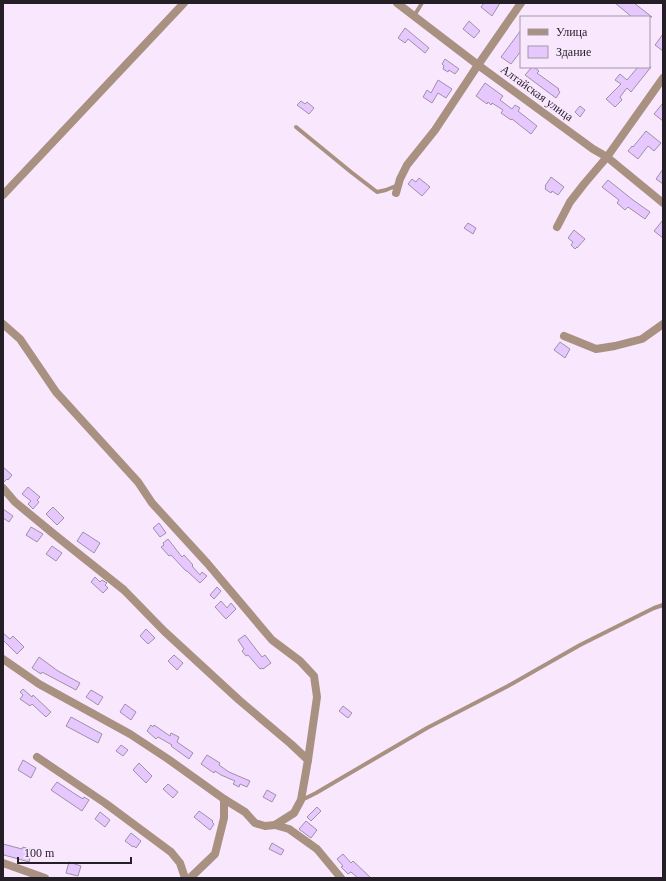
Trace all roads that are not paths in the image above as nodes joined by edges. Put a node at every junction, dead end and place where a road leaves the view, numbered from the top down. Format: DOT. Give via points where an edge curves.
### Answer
graph roads {
  1 [pos="184,3"];
  2 [pos="397,3"];
  3 [pos="422,3"];
  4 [pos="521,3"];
  5 [pos="413,16"];
  6 [pos="478,65"];
  7 [pos="663,78"];
  8 [pos="296,128"];
  9 [pos="607,157"];
  10 [pos="398,184"];
  11 [pos="396,193"];
  12 [pos="3,195"];
  13 [pos="663,203"];
  14 [pos="557,227"];
  15 [pos="3,324"];
  16 [pos="663,324"];
  17 [pos="564,336"];
  18 [pos="3,488"];
  19 [pos="663,605"];
  20 [pos="3,659"];
  21 [pos="37,757"];
  22 [pos="308,760"];
  23 [pos="224,799"];
  24 [pos="301,800"];
  25 [pos="275,825"];
  26 [pos="3,863"];
  27 [pos="45,878"];
  28 [pos="185,878"];
  29 [pos="190,878"];
  30 [pos="341,878"];
  1 -- 12 [label="street"];
  2 -- 5 [label="street, Алтайская улица"];
  3 -- 5 [label="lane"];
  4 -- 6 [label="street"];
  5 -- 6 [label="street, Алтайская улица"];
  6 -- 9 [label="street, Алтайская улица"];
  6 -- 10 [label="street" via="407,165"];
  7 -- 9 [label="street"];
  8 -- 10 [label="lane" via="377,192"];
  9 -- 13 [label="street, Алтайская улица"];
  9 -- 14 [label="street" via="570,202"];
  10 -- 11 [label="street"];
  15 -- 22 [label="street" via="20,339 56,392 138,482 152,503 272,640 300,661 314,676 316,697"];
  16 -- 17 [label="street" via="642,338 596,349"];
  18 -- 22 [label="street" via="15,502 124,590 170,636"];
  19 -- 24 [label="lane" via="580,645"];
  20 -- 23 [label="street" via="39,684 130,734"];
  21 -- 28 [label="street" via="171,852 180,863"];
  22 -- 24 [label="street"];
  23 -- 25 [label="street" via="245,812 255,823"];
  23 -- 29 [label="street" via="224,818 215,854"];
  24 -- 25 [label="street" via="294,813"];
  25 -- 30 [label="street" via="289,829 316,849"];
  26 -- 27 [label="street"];
}
